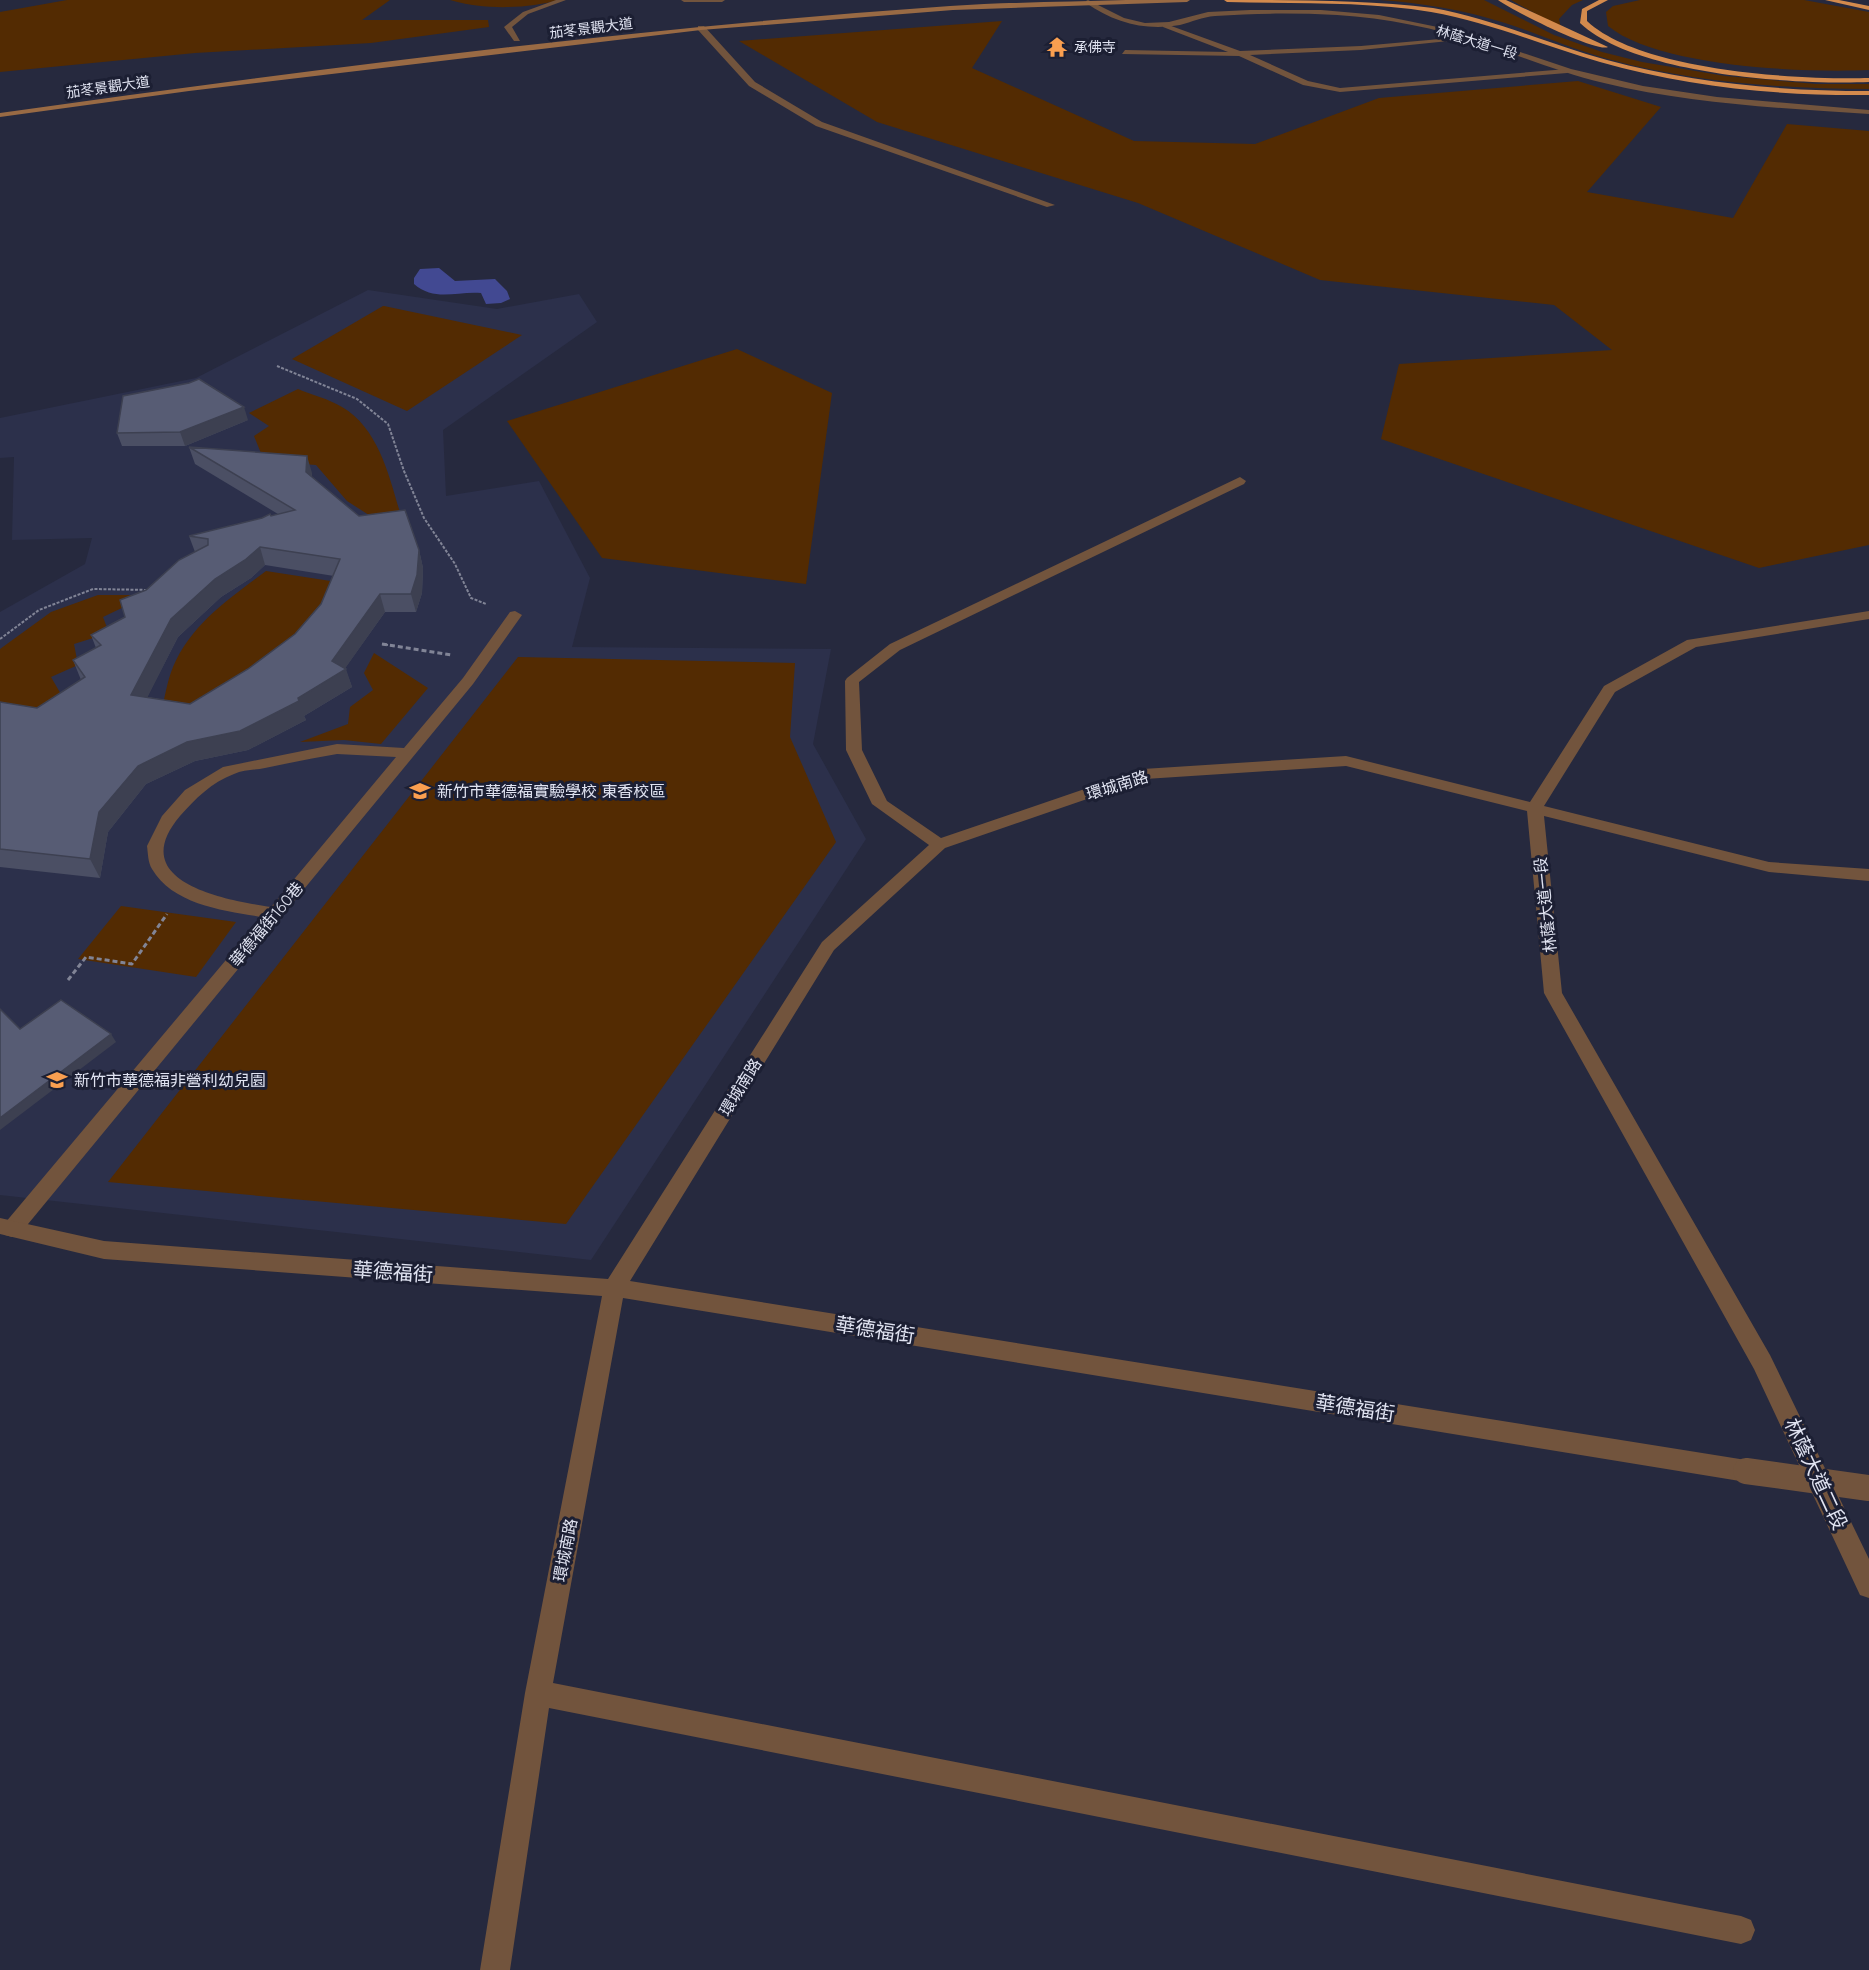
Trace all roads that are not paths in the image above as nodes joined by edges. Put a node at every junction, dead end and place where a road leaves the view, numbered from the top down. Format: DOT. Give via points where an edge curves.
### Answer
graph roads {
  1 [pos="563,0"];
  2 [pos="684,0"];
  3 [pos="722,0"];
  4 [pos="1187,0"];
  5 [pos="1227,0"];
  6 [pos="1501,0"];
  7 [pos="1605,0"];
  8 [pos="1828,0"];
  9 [pos="1838,0"];
  10 [pos="1086,1"];
  11 [pos="1869,7"];
  12 [pos="1166,25"];
  13 [pos="700,28"];
  14 [pos="528,38"];
  15 [pos="517,39"];
  16 [pos="1474,39"];
  17 [pos="505,40"];
  18 [pos="1125,52"];
  19 [pos="1241,54"];
  20 [pos="1567,71"];
  21 [pos="1741,74"];
  22 [pos="1869,80"];
  23 [pos="1869,93"];
  24 [pos="1869,112"];
  25 [pos="0,115"];
  26 [pos="1050,205"];
  27 [pos="1240,481"];
  28 [pos="515,615"];
  29 [pos="1869,615"];
  30 [pos="408,753"];
  31 [pos="1535,807"];
  32 [pos="939,844"];
  33 [pos="1869,875"];
  34 [pos="275,913"];
  35 [pos="6,1227"];
  36 [pos="615,1288"];
  37 [pos="1762,1362"];
  38 [pos="1869,1488"];
  39 [pos="1869,1586"];
  40 [pos="538,1693"];
  41 [pos="1742,1930"];
  42 [pos="495,1970"];
  1 -- 15 [label="street" via="512,21 508,27"];
  2 -- 3 [label="street"];
  4 -- 10 [label="street, 茄苳景觀大道"];
  5 -- 23 [label="highway" via="1404,6 1488,23 1659,75 1780,91"];
  6 -- 21 [label="highway" via="1607,48 1671,64"];
  7 -- 21 [label="highway" via="1584,10 1583,21 1594,33 1643,53"];
  8 -- 11 [label="highway"];
  9 -- 11 [label="highway"];
  10 -- 12 [label="street, 林蔭大道一段" via="1117,20"];
  10 -- 13 [label="street, 茄苳景觀大道"];
  12 -- 16 [label="street, 林蔭大道一段" via="1200,15 1323,12 1392,19"];
  12 -- 19 [label="street"];
  13 -- 25 [label="street, 茄苳景觀大道"];
  13 -- 26 [label="street" via="752,84 819,124"];
  14 -- 15 [label="street, 茄苳景觀大道"];
  15 -- 17 [label="street, 茄苳景觀大道"];
  16 -- 19 [label="street"];
  16 -- 20 [label="street, 林蔭大道一段"];
  18 -- 19 [label="street"];
  19 -- 20 [label="street" via="1306,83 1340,90"];
  20 -- 24 [label="street, 林蔭大道一段" via="1719,101"];
  21 -- 22 [label="highway" via="1800,80"];
  27 -- 32 [label="street" via="895,647 852,681 854,750 880,804"];
  28 -- 30 [label="street, 華德福街160巷" via="484,660"];
  29 -- 31 [label="street" via="1692,643 1609,688"];
  30 -- 34 [label="street, 華德福街160巷"];
  30 -- 34 [label="street" via="337,749 229,770 190,793 168,819 155,846 159,867 184,891 229,906"];
  31 -- 32 [label="street, 環城南路" via="1346,761 1143,774"];
  31 -- 33 [label="street, 環城南路" via="1769,867"];
  31 -- 37 [label="street, 林蔭大道一段" via="1553,993"];
  32 -- 36 [label="street, 環城南路" via="828,946"];
  34 -- 35 [label="street, 華德福街160巷"];
  35 -- 36 [label="street, 華德福街" via="104,1250"];
  36 -- 38 [label="street, 華德福街, bridge"];
  36 -- 40 [label="street, 環城南路"];
  37 -- 39 [label="street, 林蔭大道二段"];
  40 -- 41 [label="street"];
  40 -- 42 [label="street, 環城南路"];
}
